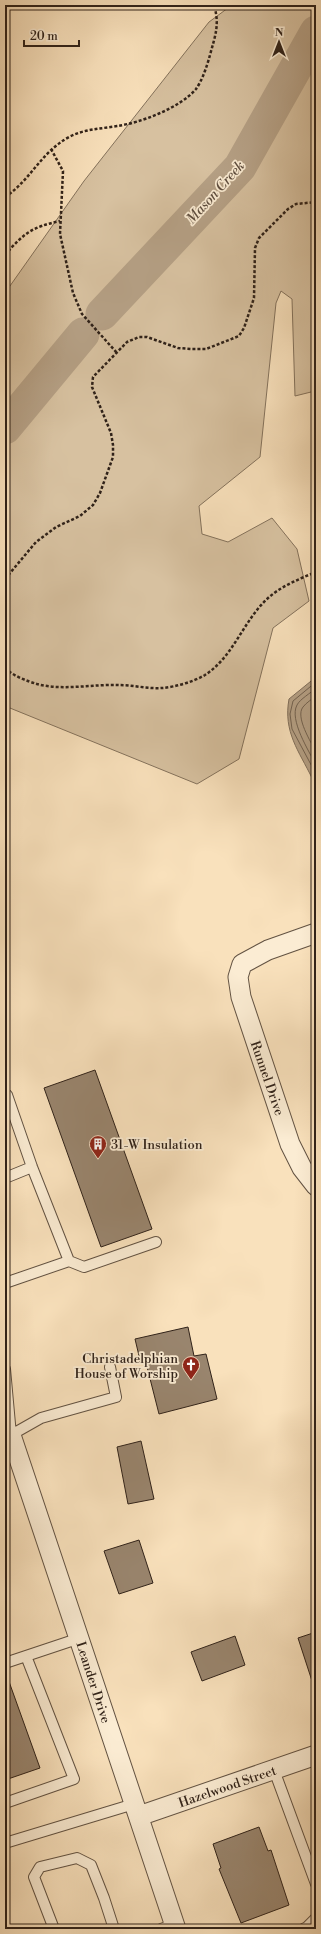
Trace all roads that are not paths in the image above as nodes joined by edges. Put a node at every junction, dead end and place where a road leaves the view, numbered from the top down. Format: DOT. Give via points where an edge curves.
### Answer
graph roads {
  1 [pos="316,933"];
  2 [pos="5,1096"];
  3 [pos="32,1167"];
  4 [pos="5,1178"];
  5 [pos="316,1186"];
  6 [pos="156,1242"];
  7 [pos="69,1260"];
  8 [pos="5,1283"];
  9 [pos="110,1367"];
  10 [pos="5,1369"];
  11 [pos="10,1443"];
  12 [pos="80,1638"];
  13 [pos="26,1656"];
  14 [pos="5,1663"];
  15 [pos="316,1755"];
  16 [pos="274,1770"];
  17 [pos="5,1803"];
  18 [pos="136,1810"];
  19 [pos="5,1843"];
  20 [pos="316,1884"];
  21 [pos="316,1918"];
  22 [pos="171,1928"];
  23 [pos="54,1929"];
  24 [pos="114,1929"];
  25 [pos="303,1929"];
  1 -- 5 [label="street, Runnel Drive" via="268,950 242,964 238,977 243,1004 290,1144 302,1168"];
  2 -- 3 [label="lane" via="7,1095"];
  3 -- 4 [label="lane"];
  3 -- 7 [label="lane"];
  6 -- 7 [label="lane" via="84,1267"];
  7 -- 8 [label="lane"];
  9 -- 11 [label="lane" via="116,1397 41,1418"];
  10 -- 11 [label="lane"];
  11 -- 12 [label="street, Leander Drive"];
  12 -- 13 [label="lane"];
  12 -- 18 [label="street, Leander Drive"];
  13 -- 14 [label="lane"];
  13 -- 17 [label="lane" via="74,1779"];
  15 -- 16 [label="street, Hazelwood Street"];
  16 -- 18 [label="street, Hazelwood Street"];
  16 -- 20 [label="lane"];
  18 -- 19 [label="lane"];
  18 -- 22 [label="street, Leander Drive"];
  21 -- 25 [label="lane"];
  23 -- 24 [label="lane" via="34,1877 40,1867 77,1858 91,1865"];
}
